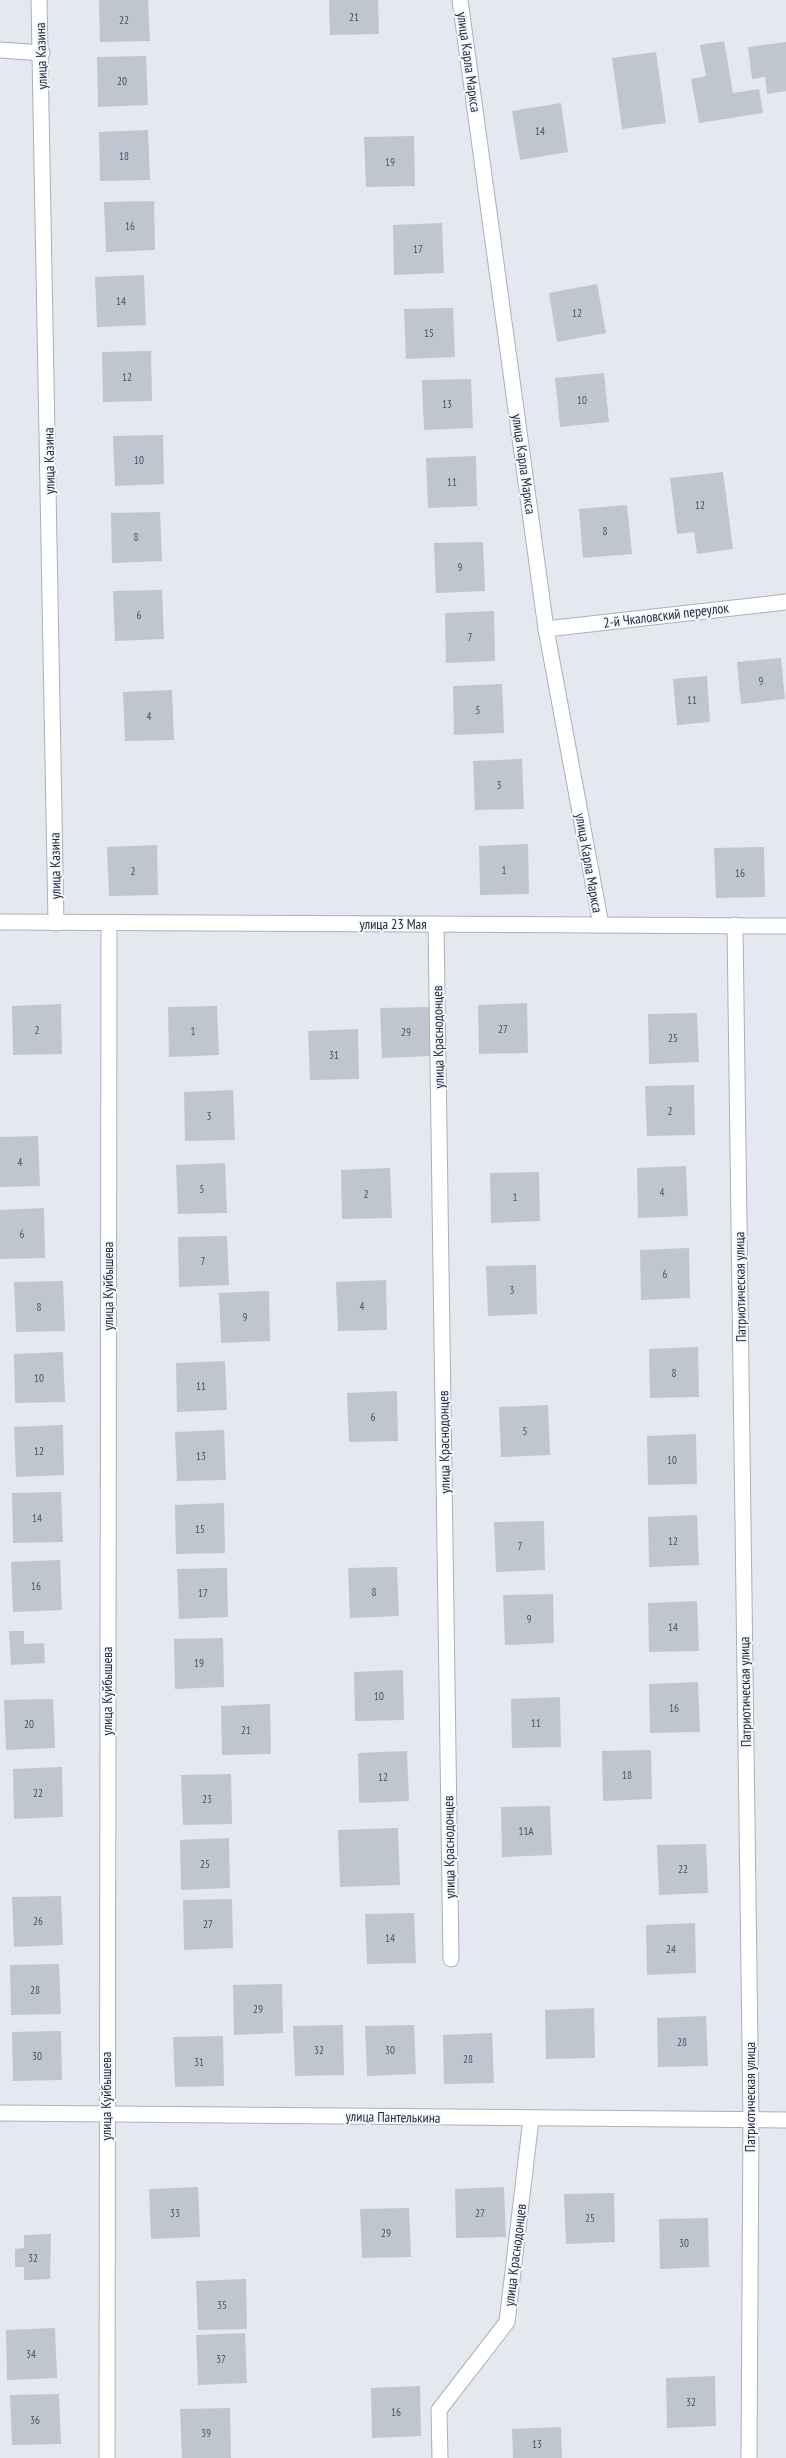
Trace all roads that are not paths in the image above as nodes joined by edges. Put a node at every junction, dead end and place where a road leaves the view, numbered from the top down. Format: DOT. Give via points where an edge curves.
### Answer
graph roads {
  1 [pos="39,0"];
  2 [pos="461,0"];
  3 [pos="0,50"];
  4 [pos="42,53"];
  5 [pos="786,602"];
  6 [pos="546,629"];
  7 [pos="0,922"];
  8 [pos="56,923"];
  9 [pos="110,924"];
  10 [pos="436,924"];
  11 [pos="601,925"];
  12 [pos="735,925"];
  13 [pos="786,926"];
  14 [pos="451,1959"];
  15 [pos="0,2113"];
  16 [pos="106,2114"];
  17 [pos="531,2119"];
  18 [pos="750,2120"];
  19 [pos="786,2120"];
  20 [pos="106,2458"];
  21 [pos="440,2458"];
  22 [pos="749,2458"];
  1 -- 4 [label="street, улица Казина"];
  2 -- 6 [label="street, улица Карла Маркса"];
  3 -- 4 [label="street"];
  4 -- 8 [label="street, улица Казина"];
  5 -- 6 [label="street, 2-й Чкаловский переулок"];
  6 -- 11 [label="street, улица Карла Маркса"];
  7 -- 8 [label="street, улица 23 Мая"];
  8 -- 9 [label="street, улица 23 Мая"];
  9 -- 10 [label="street, улица 23 Мая"];
  9 -- 16 [label="street, улица Куйбышева"];
  10 -- 11 [label="street, улица 23 Мая"];
  10 -- 14 [label="street, улица Краснодонцев"];
  11 -- 12 [label="street, улица 23 Мая"];
  12 -- 13 [label="street, улица 23 Мая"];
  12 -- 18 [label="street, Патриотическая улица"];
  15 -- 16 [label="street, улица Пантелькина"];
  16 -- 17 [label="street, улица Пантелькина"];
  16 -- 20 [label="street, улица Куйбышева"];
  17 -- 18 [label="street, улица Пантелькина"];
  17 -- 21 [label="street, улица Краснодонцев" via="507,2322 439,2410"];
  18 -- 19 [label="street, улица Пантелькина"];
  18 -- 22 [label="street, Патриотическая улица"];
}
